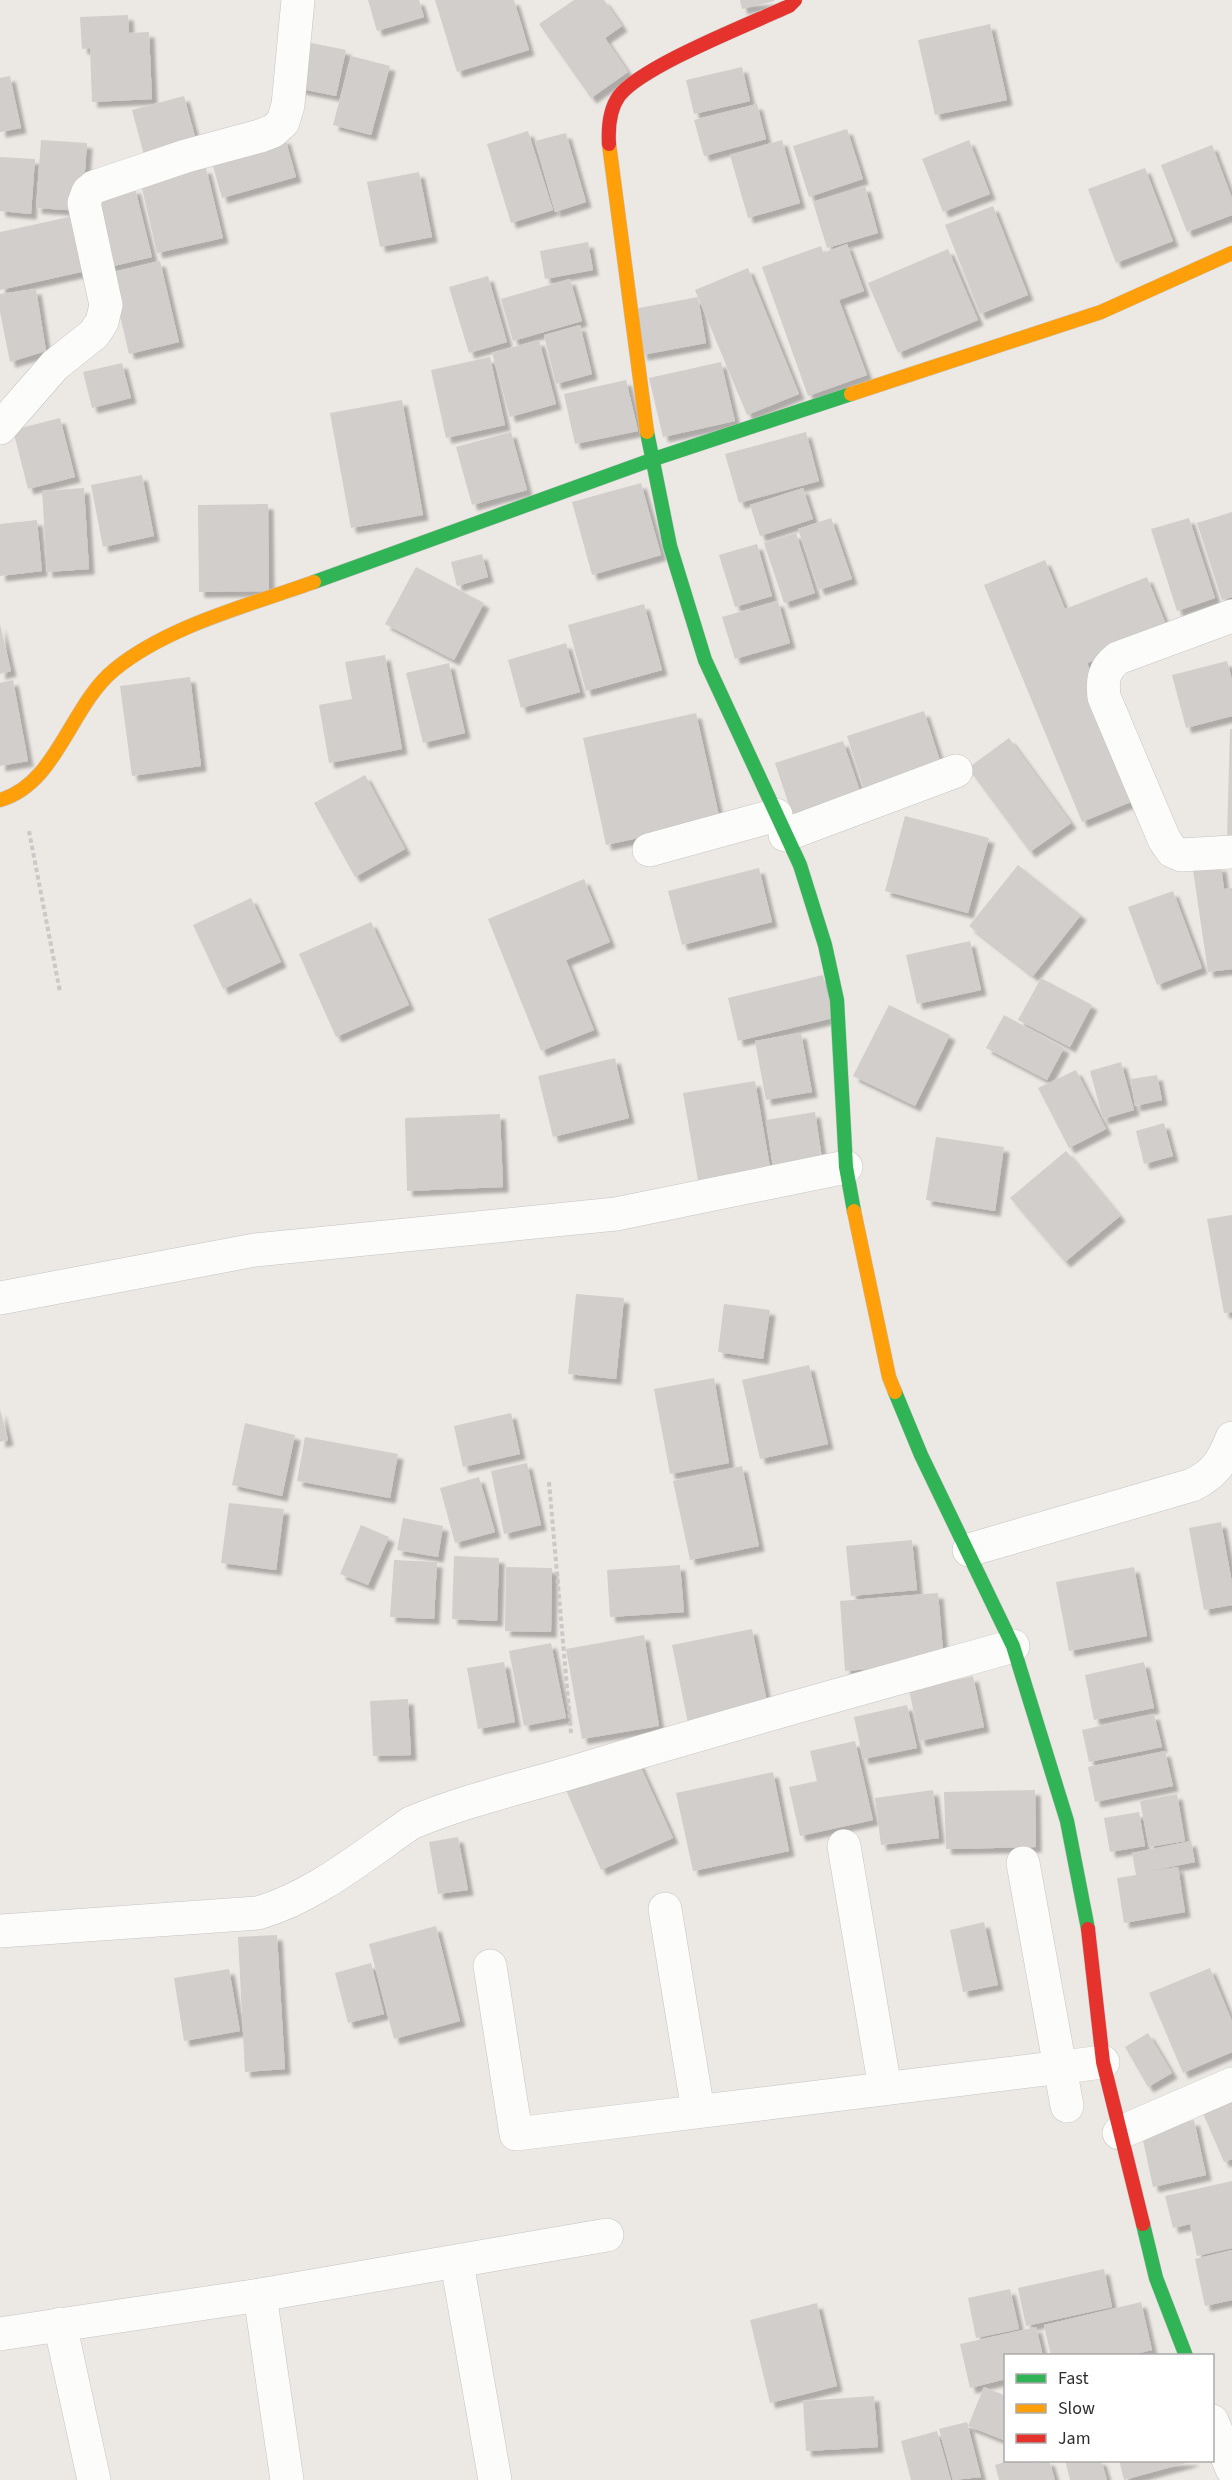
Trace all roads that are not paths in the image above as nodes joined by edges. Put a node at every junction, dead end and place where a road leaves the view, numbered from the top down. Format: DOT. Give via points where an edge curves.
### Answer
graph roads {
  1 [pos="298,0"];
  2 [pos="795,0"];
  3 [pos="1232,253"];
  4 [pos="0,428"];
  5 [pos="651,460"];
  6 [pos="1232,616"];
  7 [pos="956,771"];
  8 [pos="0,800"];
  9 [pos="780,825"];
  10 [pos="649,850"];
  11 [pos="1232,852"];
  12 [pos="846,1167"];
  13 [pos="0,1298"];
  14 [pos="1232,1438"];
  15 [pos="969,1550"];
  16 [pos="1013,1646"];
  17 [pos="844,1846"];
  18 [pos="1023,1863"];
  19 [pos="665,1909"];
  20 [pos="0,1931"];
  21 [pos="490,1966"];
  22 [pos="1103,2062"];
  23 [pos="1059,2067"];
  24 [pos="1232,2085"];
  25 [pos="885,2088"];
  26 [pos="1067,2106"];
  27 [pos="698,2111"];
  28 [pos="1119,2133"];
  29 [pos="607,2235"];
  30 [pos="457,2263"];
  31 [pos="260,2295"];
  32 [pos="60,2324"];
  33 [pos="0,2334"];
  34 [pos="1186,2354"];
  35 [pos="1214,2426"];
  36 [pos="1232,2470"];
  37 [pos="94,2480"];
  38 [pos="287,2480"];
  39 [pos="495,2480"];
  40 [pos="1208,2480"];
  1 -- 4 [label="street" via="283,122 260,136 186,156 88,192 84,203 106,305 102,322 94,334 55,365"];
  2 -- 5 [label="street" via="640,76 621,91 612,105 609,162"];
  3 -- 5 [label="street" via="1101,312"];
  5 -- 8 [label="street" via="210,620 145,648 115,669 90,694 37,776 21,792"];
  5 -- 9 [label="street" via="670,546 705,660"];
  6 -- 11 [label="street" via="1118,658 1107,666 1103,681 1104,697 1172,851 1181,855"];
  7 -- 9 [label="street"];
  9 -- 10 [label="street"];
  9 -- 12 [label="street" via="800,865 837,1000"];
  12 -- 13 [label="street" via="616,1214 255,1250"];
  12 -- 15 [label="street" via="889,1377 921,1455"];
  14 -- 15 [label="street" via="1224,1460 1210,1476 1192,1485"];
  15 -- 16 [label="street"];
  16 -- 20 [label="street" via="675,1741 423,1818 306,1893 266,1911"];
  16 -- 22 [label="street" via="1067,1821 1088,1930"];
  17 -- 25 [label="street"];
  18 -- 23 [label="street"];
  19 -- 27 [label="street"];
  21 -- 27 [label="street" via="516,2134"];
  22 -- 23 [label="street"];
  22 -- 28 [label="street"];
  23 -- 25 [label="street"];
  23 -- 26 [label="street"];
  24 -- 28 [label="street"];
  25 -- 27 [label="street"];
  28 -- 34 [label="street" via="1156,2278"];
  29 -- 30 [label="street"];
  30 -- 31 [label="street"];
  30 -- 39 [label="street"];
  31 -- 32 [label="street"];
  31 -- 38 [label="street"];
  32 -- 33 [label="street"];
  32 -- 37 [label="street"];
  35 -- 36 [label="street"];
  36 -- 40 [label="street"];
}
